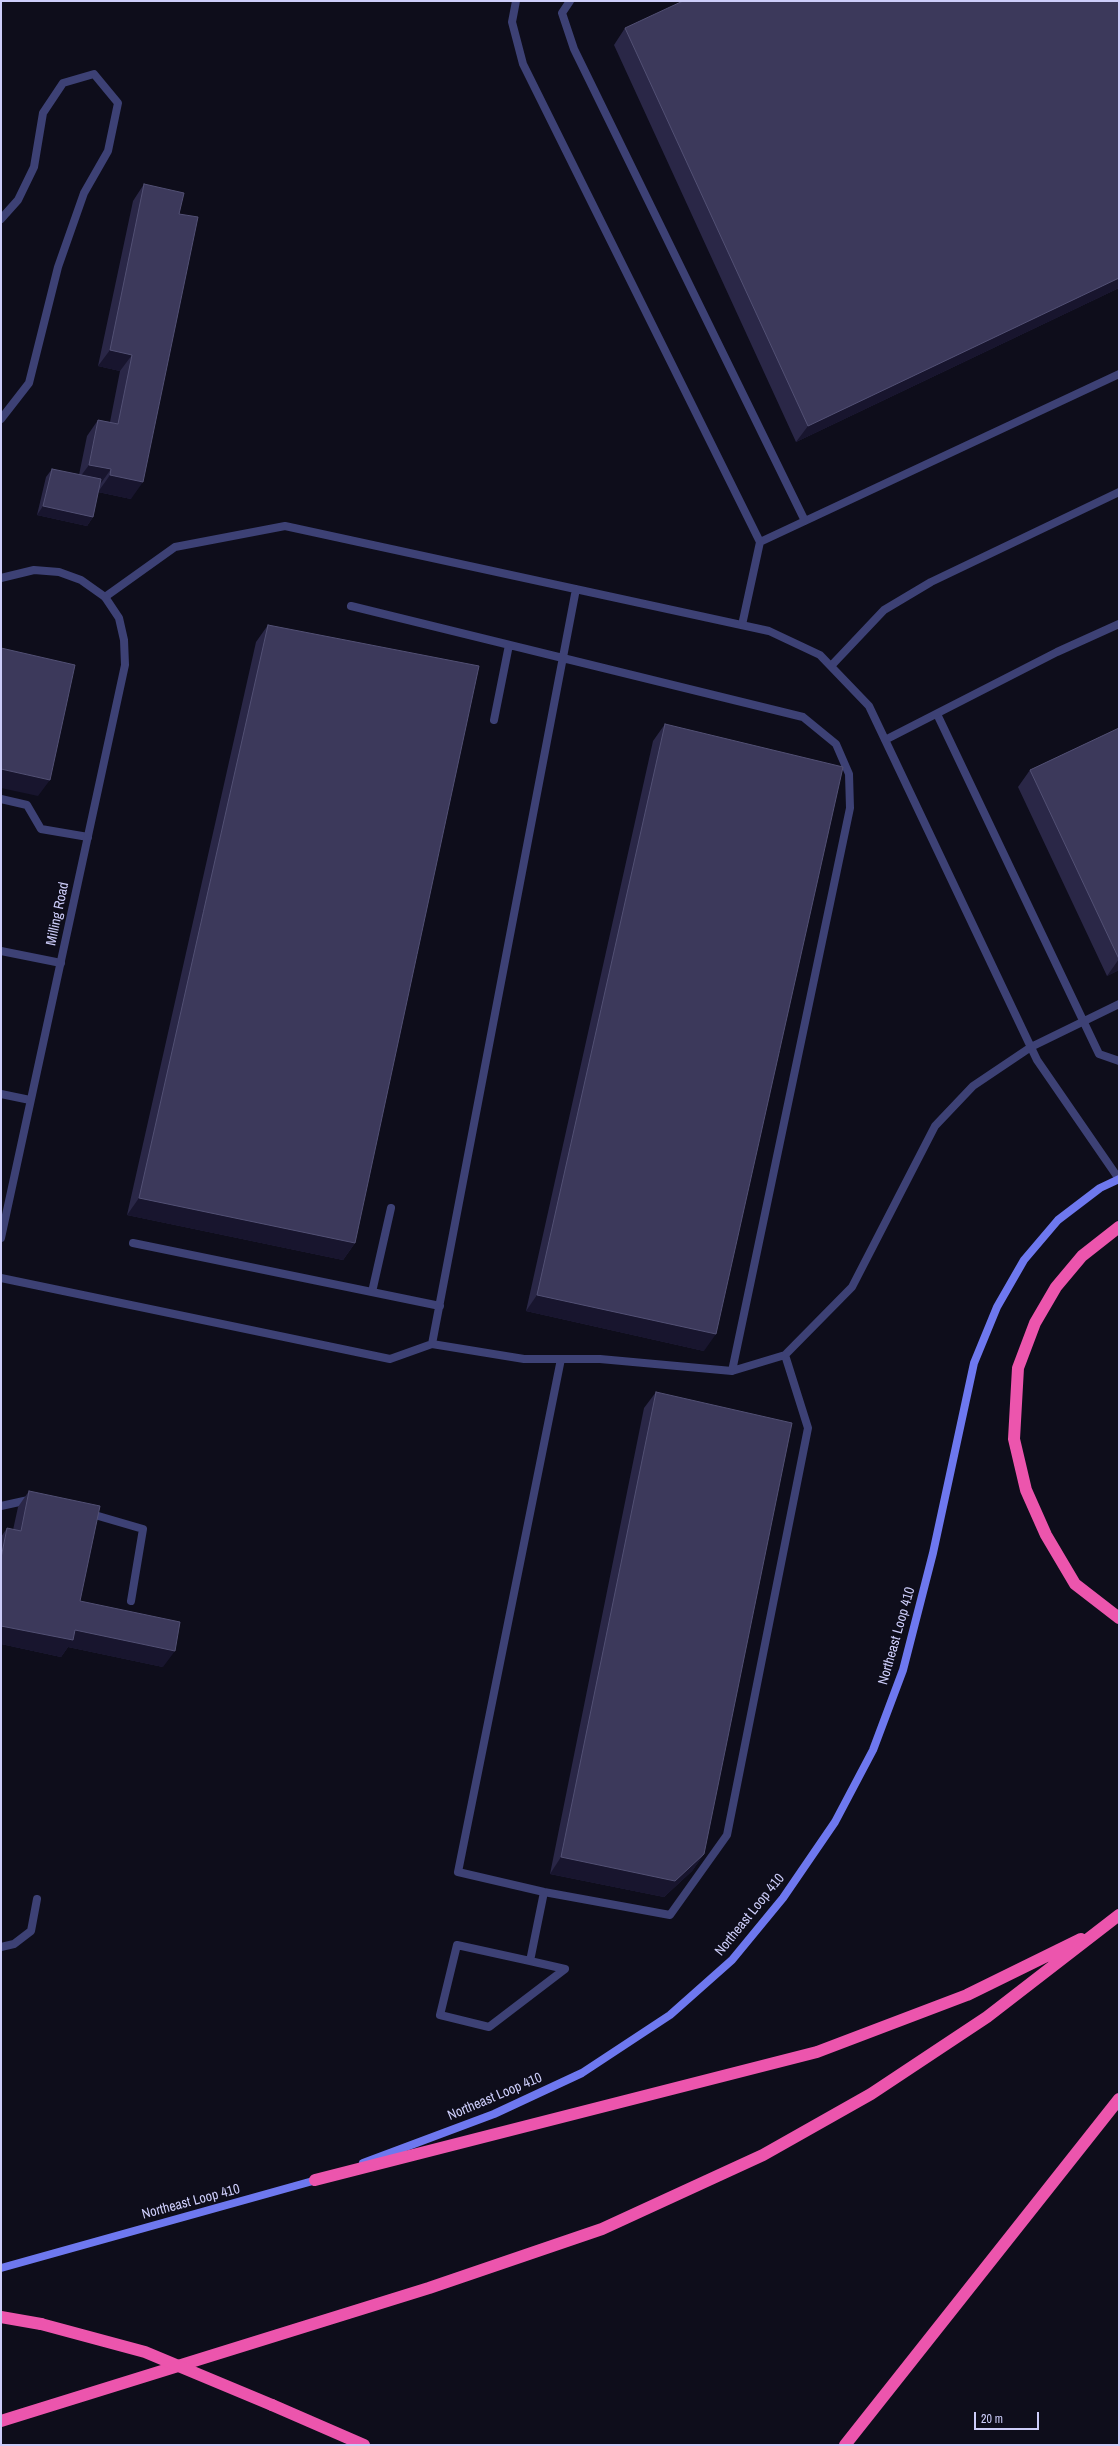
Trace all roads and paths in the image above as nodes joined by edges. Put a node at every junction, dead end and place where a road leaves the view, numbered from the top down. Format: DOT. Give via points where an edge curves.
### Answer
graph roads {
  1 [pos="516,1"];
  2 [pos="570,1"];
  3 [pos="1,219"];
  4 [pos="1119,374"];
  5 [pos="1,418"];
  6 [pos="1119,492"];
  7 [pos="805,521"];
  8 [pos="760,542"];
  9 [pos="1,578"];
  10 [pos="576,589"];
  11 [pos="105,597"];
  12 [pos="351,606"];
  13 [pos="1119,624"];
  14 [pos="742,625"];
  15 [pos="509,645"];
  16 [pos="563,659"];
  17 [pos="831,666"];
  18 [pos="937,714"];
  19 [pos="494,720"];
  20 [pos="885,740"];
  21 [pos="1,799"];
  22 [pos="88,837"];
  23 [pos="1,951"];
  24 [pos="61,963"];
  25 [pos="1119,1004"];
  26 [pos="1083,1022"];
  27 [pos="1031,1048"];
  28 [pos="1119,1061"];
  29 [pos="1,1094"];
  30 [pos="30,1100"];
  31 [pos="1119,1179"];
  32 [pos="391,1208"];
  33 [pos="1119,1227"];
  34 [pos="1,1238"];
  35 [pos="133,1243"];
  36 [pos="1,1278"];
  37 [pos="372,1292"];
  38 [pos="440,1306"];
  39 [pos="432,1344"];
  40 [pos="785,1355"];
  41 [pos="561,1359"];
  42 [pos="732,1371"];
  43 [pos="46,1500"];
  44 [pos="1,1506"];
  45 [pos="76,1509"];
  46 [pos="131,1601"];
  47 [pos="1119,1618"];
  48 [pos="544,1892"];
  49 [pos="37,1899"];
  50 [pos="1119,1915"];
  51 [pos="1106,1927"];
  52 [pos="1,1947"];
  53 [pos="530,1960"];
  54 [pos="1119,2099"];
  55 [pos="1119,2109"];
  56 [pos="1087,2139"];
  57 [pos="315,2180"];
  58 [pos="1,2268"];
  59 [pos="1,2317"];
  60 [pos="1,2421"];
  61 [pos="364,2445"];
  62 [pos="844,2445"];
  1 -- 8 [label="street" via="512,22 523,64"];
  2 -- 7 [label="street" via="562,13 574,49"];
  3 -- 5 [label="street" via="18,200 34,167 42,113 63,83 94,74 118,103 108,151 84,192 58,268 29,383"];
  4 -- 7 [label="street"];
  6 -- 17 [label="street" via="931,582 884,610"];
  7 -- 8 [label="street"];
  8 -- 14 [label="street"];
  9 -- 11 [label="street" via="34,570 60,572 81,580"];
  10 -- 11 [label="street" via="285,526 175,547"];
  10 -- 14 [label="street"];
  10 -- 16 [label="street"];
  11 -- 22 [label="street, Milling Road" via="119,618 124,640 125,665"];
  12 -- 15 [label="street"];
  13 -- 18 [label="street" via="1057,652"];
  14 -- 17 [label="street" via="769,631 820,655"];
  15 -- 16 [label="street"];
  15 -- 19 [label="street"];
  16 -- 38 [label="street"];
  16 -- 42 [label="street" via="803,717 836,744 849,774 850,808"];
  17 -- 20 [label="street" via="869,706"];
  18 -- 20 [label="street"];
  18 -- 26 [label="street"];
  20 -- 27 [label="street"];
  21 -- 22 [label="street" via="27,805 41,829"];
  22 -- 24 [label="street, Milling Road"];
  23 -- 24 [label="street"];
  24 -- 30 [label="street, Milling Road"];
  25 -- 26 [label="street"];
  26 -- 27 [label="street"];
  26 -- 28 [label="street" via="1099,1054"];
  27 -- 31 [label="street"];
  27 -- 40 [label="street" via="973,1086 935,1126 852,1287"];
  29 -- 30 [label="street"];
  30 -- 34 [label="street, Milling Road"];
  31 -- 57 [label="main road, Northeast Loop 410" via="1100,1188 1058,1220 1024,1260 997,1306 974,1363 933,1553 902,1670 869,1756 835,1822 783,1898 732,1960 670,2015 582,2073 494,2114"];
  32 -- 37 [label="street"];
  33 -- 47 [label="highway" via="1082,1256 1056,1287 1035,1323 1018,1368 1014,1439 1026,1490 1046,1535 1076,1584"];
  35 -- 37 [label="street"];
  36 -- 39 [label="street" via="390,1359"];
  37 -- 38 [label="street"];
  38 -- 39 [label="street"];
  39 -- 41 [label="street" via="524,1359"];
  40 -- 42 [label="street"];
  40 -- 48 [label="street" via="808,1428 727,1835 670,1916"];
  41 -- 42 [label="street" via="600,1358"];
  41 -- 48 [label="street" via="458,1872"];
  43 -- 44 [label="street" via="38,1498"];
  45 -- 46 [label="street" via="143,1529"];
  48 -- 53 [label="street"];
  49 -- 52 [label="street" via="31,1931 14,1944"];
  50 -- 51 [label="highway"];
  51 -- 57 [label="highway" via="967,1995 817,2052"];
  51 -- 60 [label="highway" via="987,2017 870,2094 763,2155 602,2229 422,2291"];
  53 -- 53 [label="street" via="457,1945 440,2016 489,2027 565,1969"];
  54 -- 56 [label="highway"];
  55 -- 56 [label="highway"];
  56 -- 62 [label="highway"];
  57 -- 58 [label="main road, Northeast Loop 410"];
  59 -- 61 [label="highway, bridge" via="41,2324 145,2352"];
}
